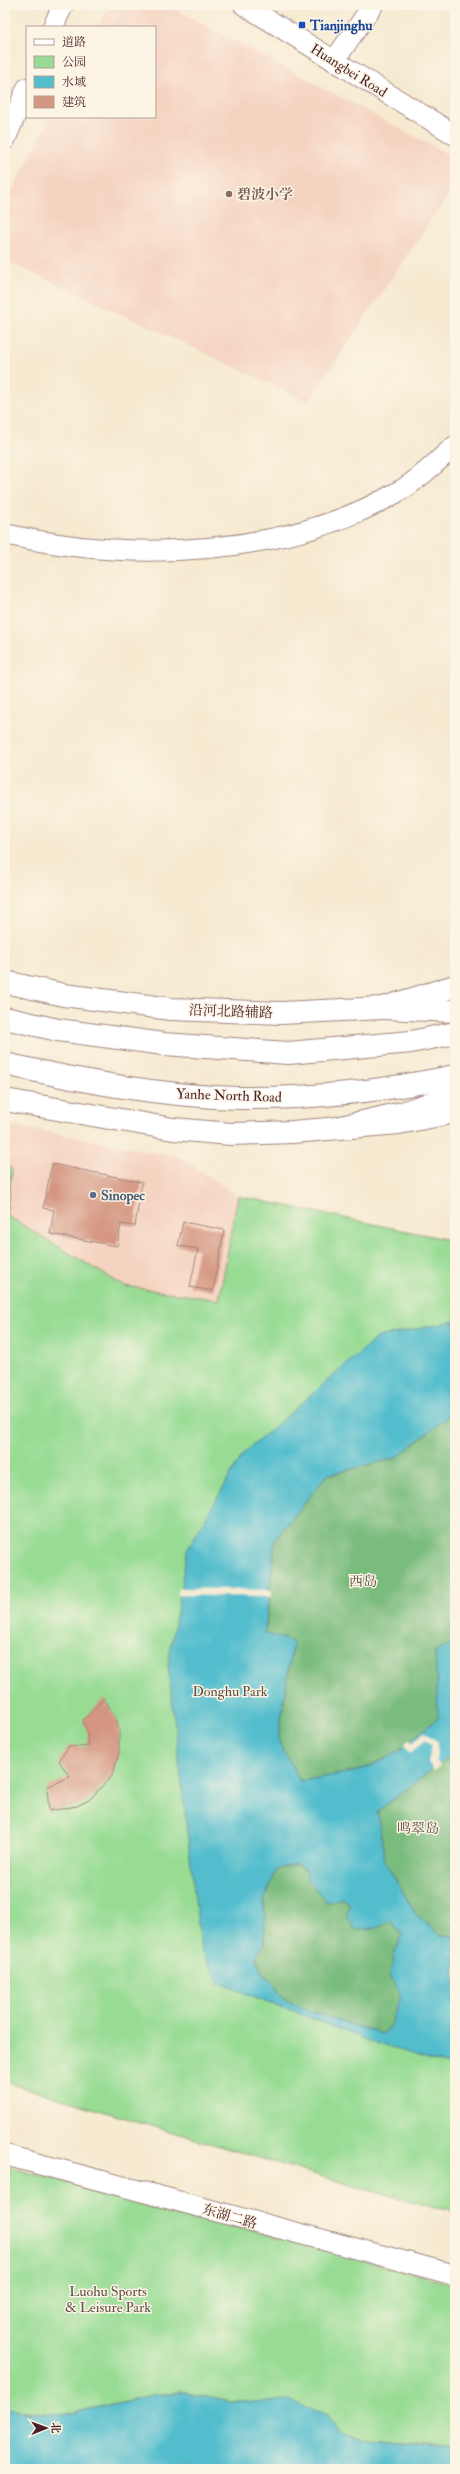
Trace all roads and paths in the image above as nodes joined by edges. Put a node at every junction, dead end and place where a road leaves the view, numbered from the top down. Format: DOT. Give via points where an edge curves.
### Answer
graph roads {
  1 [pos="63,5"];
  2 [pos="244,5"];
  3 [pos="373,5"];
  4 [pos="54,26"];
  5 [pos="334,60"];
  6 [pos="26,90"];
  7 [pos="455,135"];
  8 [pos="5,140"];
  9 [pos="455,446"];
  10 [pos="5,534"];
  11 [pos="5,982"];
  12 [pos="455,986"];
  13 [pos="383,1008"];
  14 [pos="455,1011"];
  15 [pos="5,1018"];
  16 [pos="455,1033"];
  17 [pos="5,1064"];
  18 [pos="455,1076"];
  19 [pos="455,1095"];
  20 [pos="5,1100"];
  21 [pos="455,1112"];
  22 [pos="337,1128"];
  23 [pos="5,2155"];
  24 [pos="455,2275"];
  1 -- 4 [label="street"];
  2 -- 5 [label="street, Huangbei Road"];
  3 -- 5 [label="street"];
  5 -- 7 [label="street, Huangbei Road"];
  6 -- 8 [label="street"];
  9 -- 10 [label="street" via="402,490 327,525 235,546 138,552 26,539"];
  11 -- 13 [label="main road, 沿河北路辅路" via="64,995 170,1009 281,1013"];
  12 -- 13 [label="main road, 沿河北路辅路"];
  13 -- 14 [label="main road"];
  15 -- 16 [label="main road" via="58,1030 164,1044 288,1053 411,1042"];
  17 -- 18 [label="main road, Yanhe North Road" via="121,1086 238,1098 358,1092"];
  19 -- 22 [label="main road" via="402,1113"];
  20 -- 22 [label="main road" via="173,1129 205,1132 292,1132"];
  21 -- 22 [label="main road" via="399,1123"];
  23 -- 24 [label="street, 东湖二路"];
}
